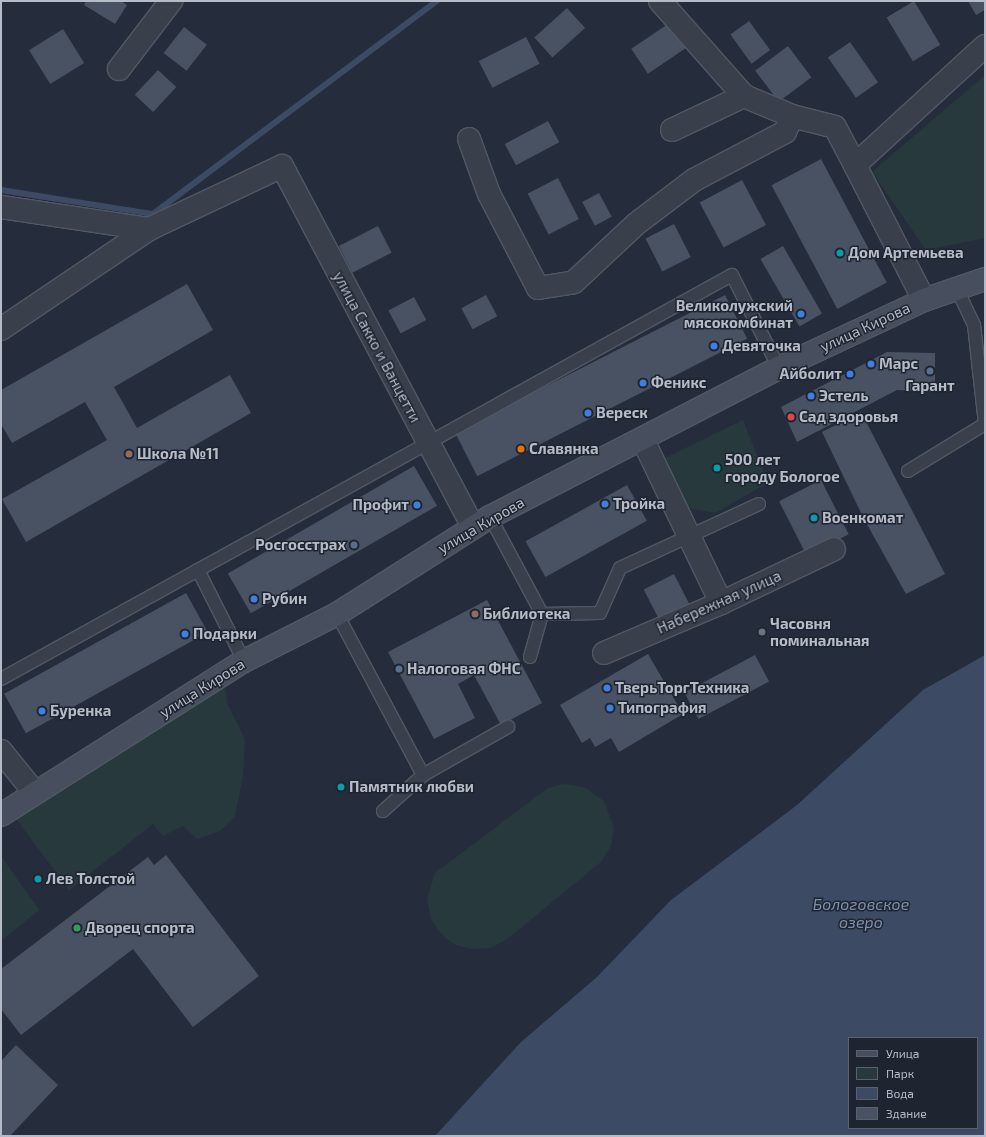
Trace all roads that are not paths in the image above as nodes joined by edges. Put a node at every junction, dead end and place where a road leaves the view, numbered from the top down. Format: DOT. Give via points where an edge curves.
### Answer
graph roads {
  1 [pos="171,1"];
  2 [pos="660,1"];
  3 [pos="985,46"];
  4 [pos="119,69"];
  5 [pos="744,96"];
  6 [pos="792,116"];
  7 [pos="672,130"];
  8 [pos="470,139"];
  9 [pos="854,165"];
  10 [pos="1,207"];
  11 [pos="149,229"];
  12 [pos="985,279"];
  13 [pos="956,287"];
  14 [pos="924,300"];
  15 [pos="1,329"];
  16 [pos="780,368"];
  17 [pos="984,425"];
  18 [pos="643,440"];
  19 [pos="427,442"];
  20 [pos="908,471"];
  21 [pos="759,504"];
  22 [pos="481,522"];
  23 [pos="689,535"];
  24 [pos="834,549"];
  25 [pos="198,570"];
  26 [pos="721,603"];
  27 [pos="336,614"];
  28 [pos="542,614"];
  29 [pos="604,653"];
  30 [pos="530,657"];
  31 [pos="244,661"];
  32 [pos="1,679"];
  33 [pos="508,727"];
  34 [pos="1,752"];
  35 [pos="423,775"];
  36 [pos="35,793"];
  37 [pos="383,811"];
  38 [pos="1,815"];
  1 -- 4 [label="street"];
  2 -- 5 [label="street"];
  3 -- 9 [label="street"];
  5 -- 6 [label="street"];
  5 -- 7 [label="street"];
  6 -- 8 [label="street" via="785,132 694,180 636,224 574,282 538,288 489,194"];
  6 -- 9 [label="street" via="835,127"];
  9 -- 14 [label="street"];
  10 -- 11 [label="street"];
  11 -- 15 [label="street"];
  11 -- 19 [label="street, улица Сакко и Ванцетти" via="282,166"];
  12 -- 13 [label="main road, улица Кирова"];
  13 -- 14 [label="main road, улица Кирова"];
  13 -- 17 [label="lane" via="974,325"];
  14 -- 16 [label="main road, улица Кирова"];
  16 -- 18 [label="main road, улица Кирова"];
  16 -- 19 [label="lane" via="732,275"];
  17 -- 20 [label="lane"];
  18 -- 22 [label="main road, улица Кирова"];
  18 -- 23 [label="street"];
  19 -- 22 [label="street, улица Сакко и Ванцетти"];
  19 -- 25 [label="lane"];
  21 -- 23 [label="lane"];
  22 -- 27 [label="main road, улица Кирова"];
  22 -- 28 [label="lane"];
  23 -- 26 [label="street"];
  23 -- 28 [label="lane" via="620,568 600,613"];
  24 -- 26 [label="street, Набережная улица"];
  25 -- 31 [label="lane"];
  25 -- 32 [label="lane"];
  26 -- 29 [label="street, Набережная улица"];
  27 -- 31 [label="main road, улица Кирова"];
  27 -- 35 [label="lane"];
  28 -- 30 [label="lane"];
  31 -- 36 [label="main road, улица Кирова"];
  33 -- 35 [label="lane"];
  34 -- 36 [label="street"];
  35 -- 37 [label="lane"];
  36 -- 38 [label="main road, улица Кирова"];
}
